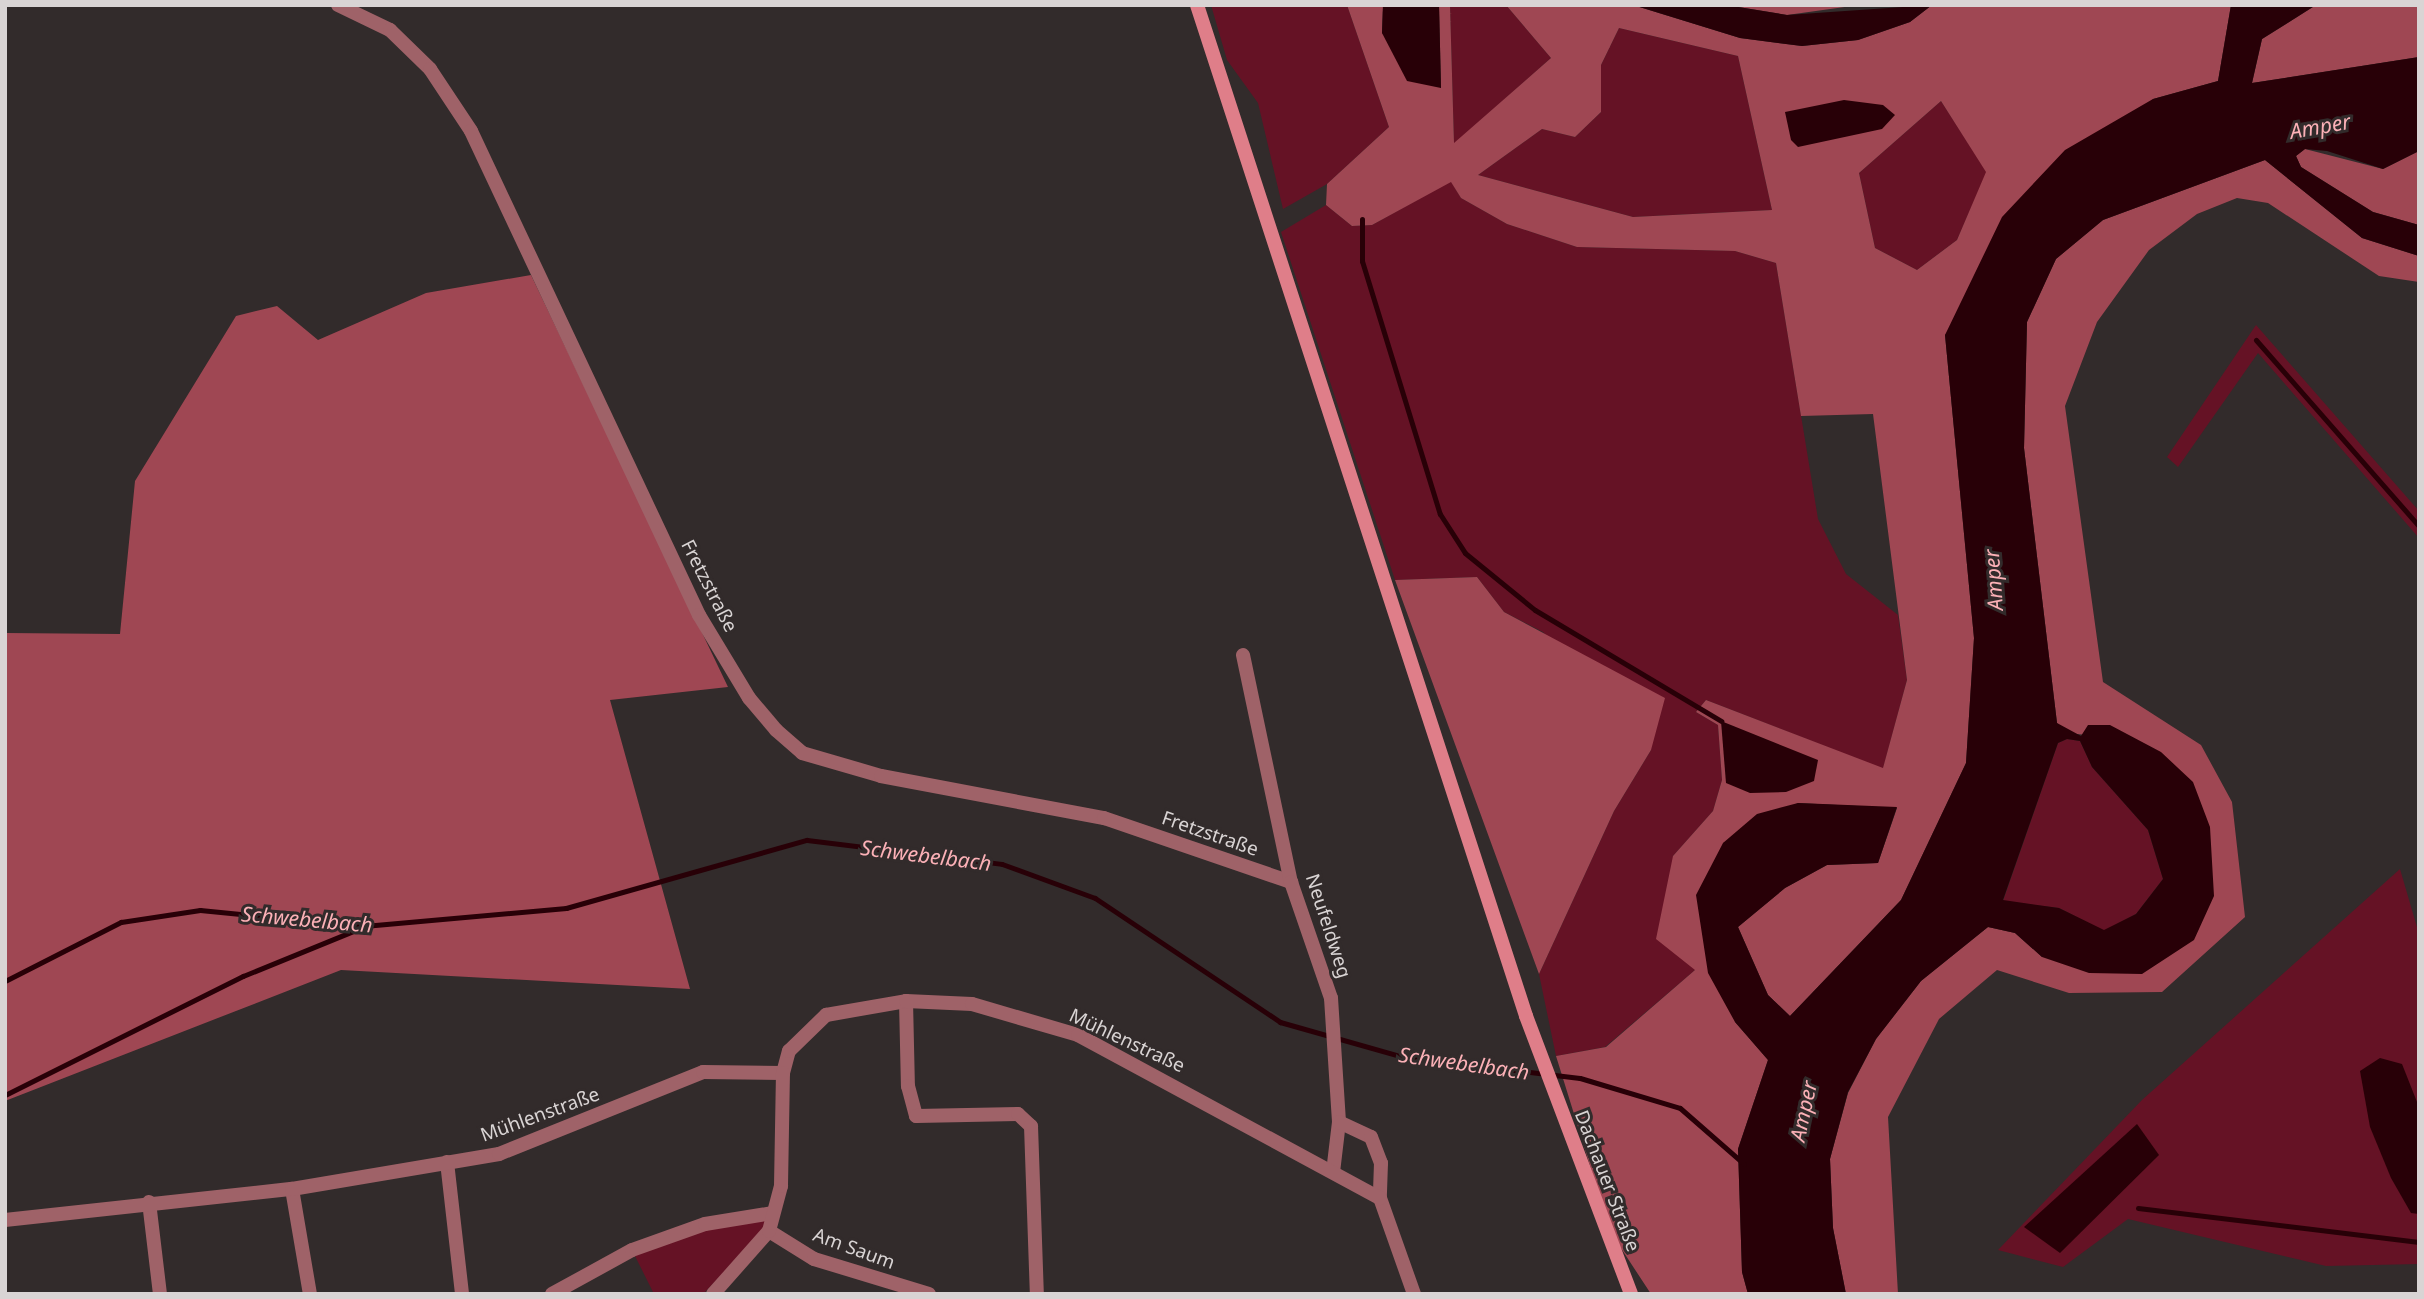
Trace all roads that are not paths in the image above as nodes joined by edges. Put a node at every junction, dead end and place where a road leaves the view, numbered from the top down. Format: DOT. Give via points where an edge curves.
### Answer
graph roads {
  1 [pos="338,5"];
  2 [pos="1197,5"];
  3 [pos="1243,655"];
  4 [pos="1291,882"];
  5 [pos="906,1001"];
  6 [pos="783,1073"];
  7 [pos="1339,1122"];
  8 [pos="447,1162"];
  9 [pos="1333,1172"];
  10 [pos="292,1189"];
  11 [pos="1380,1198"];
  12 [pos="149,1202"];
  13 [pos="773,1213"];
  14 [pos="5,1220"];
  15 [pos="769,1231"];
  16 [pos="160,1294"];
  17 [pos="310,1294"];
  18 [pos="462,1294"];
  19 [pos="551,1294"];
  20 [pos="713,1294"];
  21 [pos="929,1294"];
  22 [pos="1037,1294"];
  23 [pos="1414,1294"];
  24 [pos="1631,1294"];
  1 -- 4 [label="street, Fretzstraße" via="390,30 430,69 471,131 699,615 749,698 776,730 802,753 881,776 1104,818"];
  2 -- 24 [label="main road, Dachauer Straße" via="1548,1081"];
  3 -- 4 [label="street, Neufeldweg"];
  4 -- 7 [label="street, Neufeldweg" via="1331,998"];
  5 -- 6 [label="street, Mühlenstraße" via="826,1015 789,1051"];
  5 -- 9 [label="street, Mühlenstraße" via="972,1004 1078,1035"];
  5 -- 22 [label="street" via="908,1086 916,1116 1018,1114 1031,1126"];
  6 -- 8 [label="street, Mühlenstraße" via="704,1072 499,1154"];
  6 -- 13 [label="street" via="781,1186"];
  7 -- 9 [label="street, Neufeldweg"];
  7 -- 11 [label="street" via="1371,1136 1381,1163"];
  8 -- 10 [label="street, Mühlenstraße"];
  8 -- 18 [label="street"];
  9 -- 11 [label="street, Mühlenstraße"];
  10 -- 12 [label="street, Mühlenstraße"];
  10 -- 17 [label="street"];
  11 -- 23 [label="street"];
  12 -- 14 [label="street, Mühlenstraße"];
  12 -- 16 [label="street"];
  13 -- 15 [label="street"];
  13 -- 19 [label="street" via="705,1224 648,1244"];
  15 -- 20 [label="street"];
  15 -- 21 [label="street, Am Saum" via="814,1259"];
}
